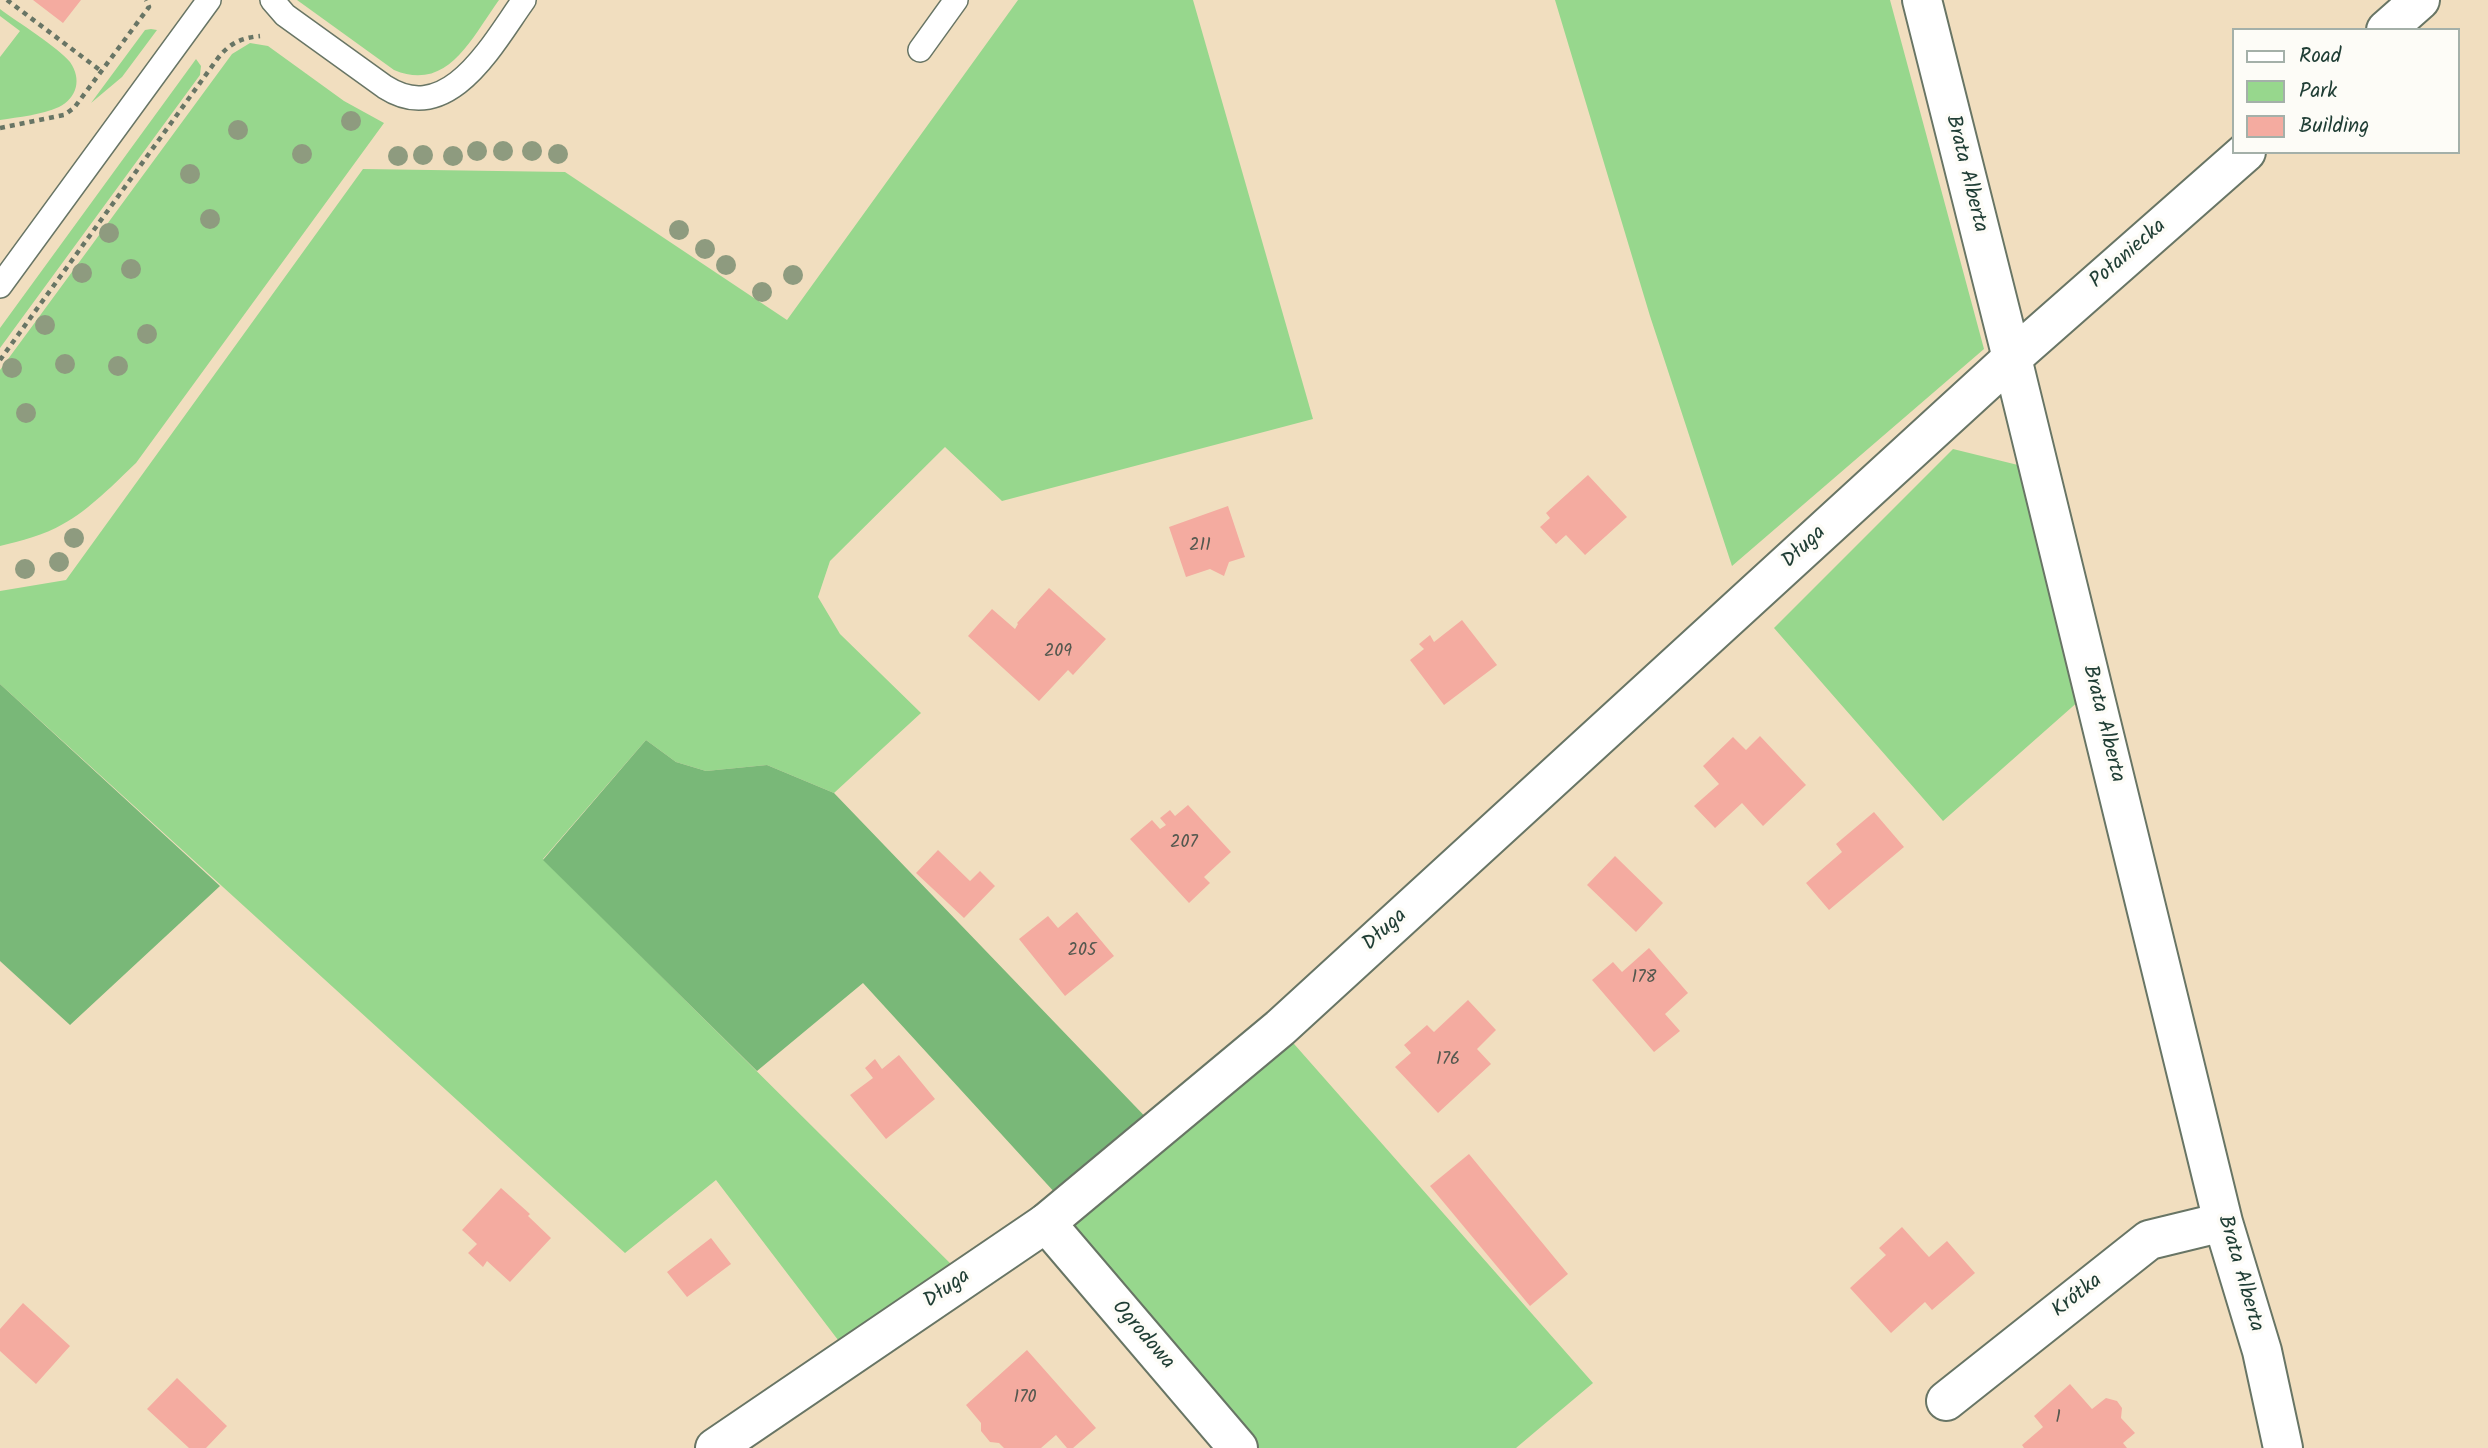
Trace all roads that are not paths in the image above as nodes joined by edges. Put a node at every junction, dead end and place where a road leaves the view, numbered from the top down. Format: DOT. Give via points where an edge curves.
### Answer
graph roads {
  1 [pos="209,0"];
  2 [pos="272,0"];
  3 [pos="524,0"];
  4 [pos="956,0"];
  5 [pos="1922,0"];
  6 [pos="2420,0"];
  7 [pos="2388,28"];
  8 [pos="920,50"];
  9 [pos="2244,154"];
  10 [pos="0,286"];
  11 [pos="2012,358"];
  12 [pos="2223,1222"];
  13 [pos="1046,1223"];
  14 [pos="1946,1401"];
  15 [pos="715,1448"];
  16 [pos="1238,1448"];
  17 [pos="2283,1448"];
  1 -- 10 [label="lane"];
  2 -- 3 [label="lane" via="285,15 385,87 417,99 440,94 472,71"];
  4 -- 8 [label="lane"];
  5 -- 11 [label="street, Brata Alberta"];
  6 -- 7 [label="street"];
  9 -- 11 [label="street, Połaniecka"];
  11 -- 12 [label="street, Brata Alberta"];
  11 -- 13 [label="street, Długa" via="1280,1028"];
  12 -- 14 [label="street, Krótka" via="2149,1240"];
  12 -- 17 [label="street, Brata Alberta" via="2262,1351"];
  13 -- 15 [label="street, Długa"];
  13 -- 16 [label="street, Ogrodowa"];
}
